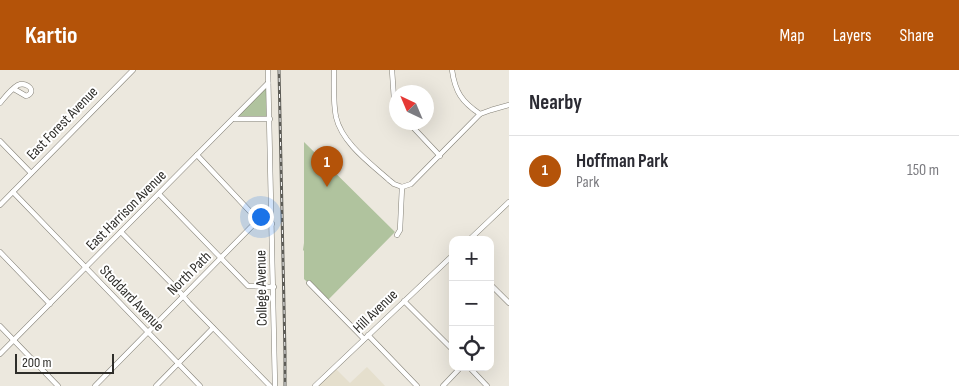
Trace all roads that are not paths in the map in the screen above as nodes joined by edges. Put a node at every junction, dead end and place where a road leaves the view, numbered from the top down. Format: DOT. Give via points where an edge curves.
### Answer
graph roads {
  1 [pos="132,70"];
  2 [pos="268,70"];
  3 [pos="334,70"];
  4 [pos="392,70"];
  5 [pos="452,70"];
  6 [pos="268,83"];
  7 [pos="393,85"];
  8 [pos="14,89"];
  9 [pos="0,103"];
  10 [pos="509,105"];
  11 [pos="480,114"];
  12 [pos="270,118"];
  13 [pos="233,119"];
  14 [pos="416,130"];
  15 [pos="0,141"];
  16 [pos="197,155"];
  17 [pos="440,156"];
  18 [pos="31,173"];
  19 [pos="402,187"];
  20 [pos="13,192"];
  21 [pos="159,194"];
  22 [pos="509,202"];
  23 [pos="0,205"];
  24 [pos="258,220"];
  25 [pos="272,224"];
  26 [pos="121,232"];
  27 [pos="397,235"];
  28 [pos="473,236"];
  29 [pos="0,252"];
  30 [pos="221,258"];
  31 [pos="449,259"];
  32 [pos="86,268"];
  33 [pos="309,283"];
  34 [pos="274,287"];
  35 [pos="494,288"];
  36 [pos="183,296"];
  37 [pos="404,301"];
  38 [pos="509,303"];
  39 [pos="50,304"];
  40 [pos="0,326"];
  41 [pos="213,328"];
  42 [pos="148,332"];
  43 [pos="366,337"];
  44 [pos="14,340"];
  45 [pos="449,346"];
  46 [pos="0,354"];
  47 [pos="178,364"];
  48 [pos="457,371"];
  49 [pos="473,371"];
  50 [pos="58,386"];
  51 [pos="95,386"];
  52 [pos="156,386"];
  53 [pos="200,386"];
  54 [pos="270,386"];
  55 [pos="275,386"];
  56 [pos="315,386"];
  57 [pos="417,386"];
  58 [pos="443,386"];
  59 [pos="487,386"];
  1 -- 18 [label="street, East Forest Avenue"];
  2 -- 6 [label="street, College Avenue"];
  3 -- 19 [label="street" via="336,113 342,133 389,180"];
  4 -- 7 [label="street"];
  5 -- 11 [label="street" via="459,94"];
  6 -- 12 [label="street, College Avenue"];
  6 -- 13 [label="street, East Harrison Avenue"];
  8 -- 9 [label="street"];
  10 -- 11 [label="street"];
  11 -- 17 [label="street"];
  12 -- 13 [label="street"];
  12 -- 25 [label="street, College Avenue"];
  13 -- 16 [label="street, East Harrison Avenue"];
  14 -- 17 [label="street"];
  15 -- 18 [label="street"];
  16 -- 21 [label="street, East Harrison Avenue"];
  16 -- 24 [label="street"];
  17 -- 19 [label="street" via="412,184"];
  18 -- 20 [label="street"];
  19 -- 27 [label="street"];
  20 -- 23 [label="street"];
  20 -- 32 [label="street, Stoddard Avenue"];
  21 -- 26 [label="street, East Harrison Avenue"];
  21 -- 30 [label="street"];
  22 -- 28 [label="street"];
  24 -- 25 [label="street"];
  24 -- 30 [label="street, North Path"];
  25 -- 34 [label="street, College Avenue"];
  26 -- 32 [label="street, East Harrison Avenue"];
  26 -- 36 [label="street"];
  29 -- 39 [label="street"];
  30 -- 34 [label="street" via="248,286"];
  30 -- 36 [label="street, North Path"];
  31 -- 37 [label="street, Hill Avenue"];
  32 -- 39 [label="street, East Harrison Avenue"];
  32 -- 42 [label="street, Stoddard Avenue"];
  33 -- 43 [label="street"];
  34 -- 55 [label="street, College Avenue"];
  35 -- 38 [label="street"];
  36 -- 41 [label="street"];
  36 -- 42 [label="street, North Path"];
  37 -- 43 [label="street, Hill Avenue"];
  37 -- 45 [label="street"];
  39 -- 44 [label="street, East Harrison Avenue"];
  40 -- 44 [label="street"];
  41 -- 47 [label="street"];
  41 -- 54 [label="street"];
  42 -- 47 [label="street, Stoddard Avenue"];
  42 -- 51 [label="street, North Path"];
  43 -- 56 [label="street, Hill Avenue"];
  43 -- 57 [label="street"];
  44 -- 46 [label="street, East Harrison Avenue"];
  44 -- 50 [label="street"];
  47 -- 52 [label="street"];
  47 -- 53 [label="street, Stoddard Avenue"];
  48 -- 58 [label="street"];
  49 -- 59 [label="street"];
}
